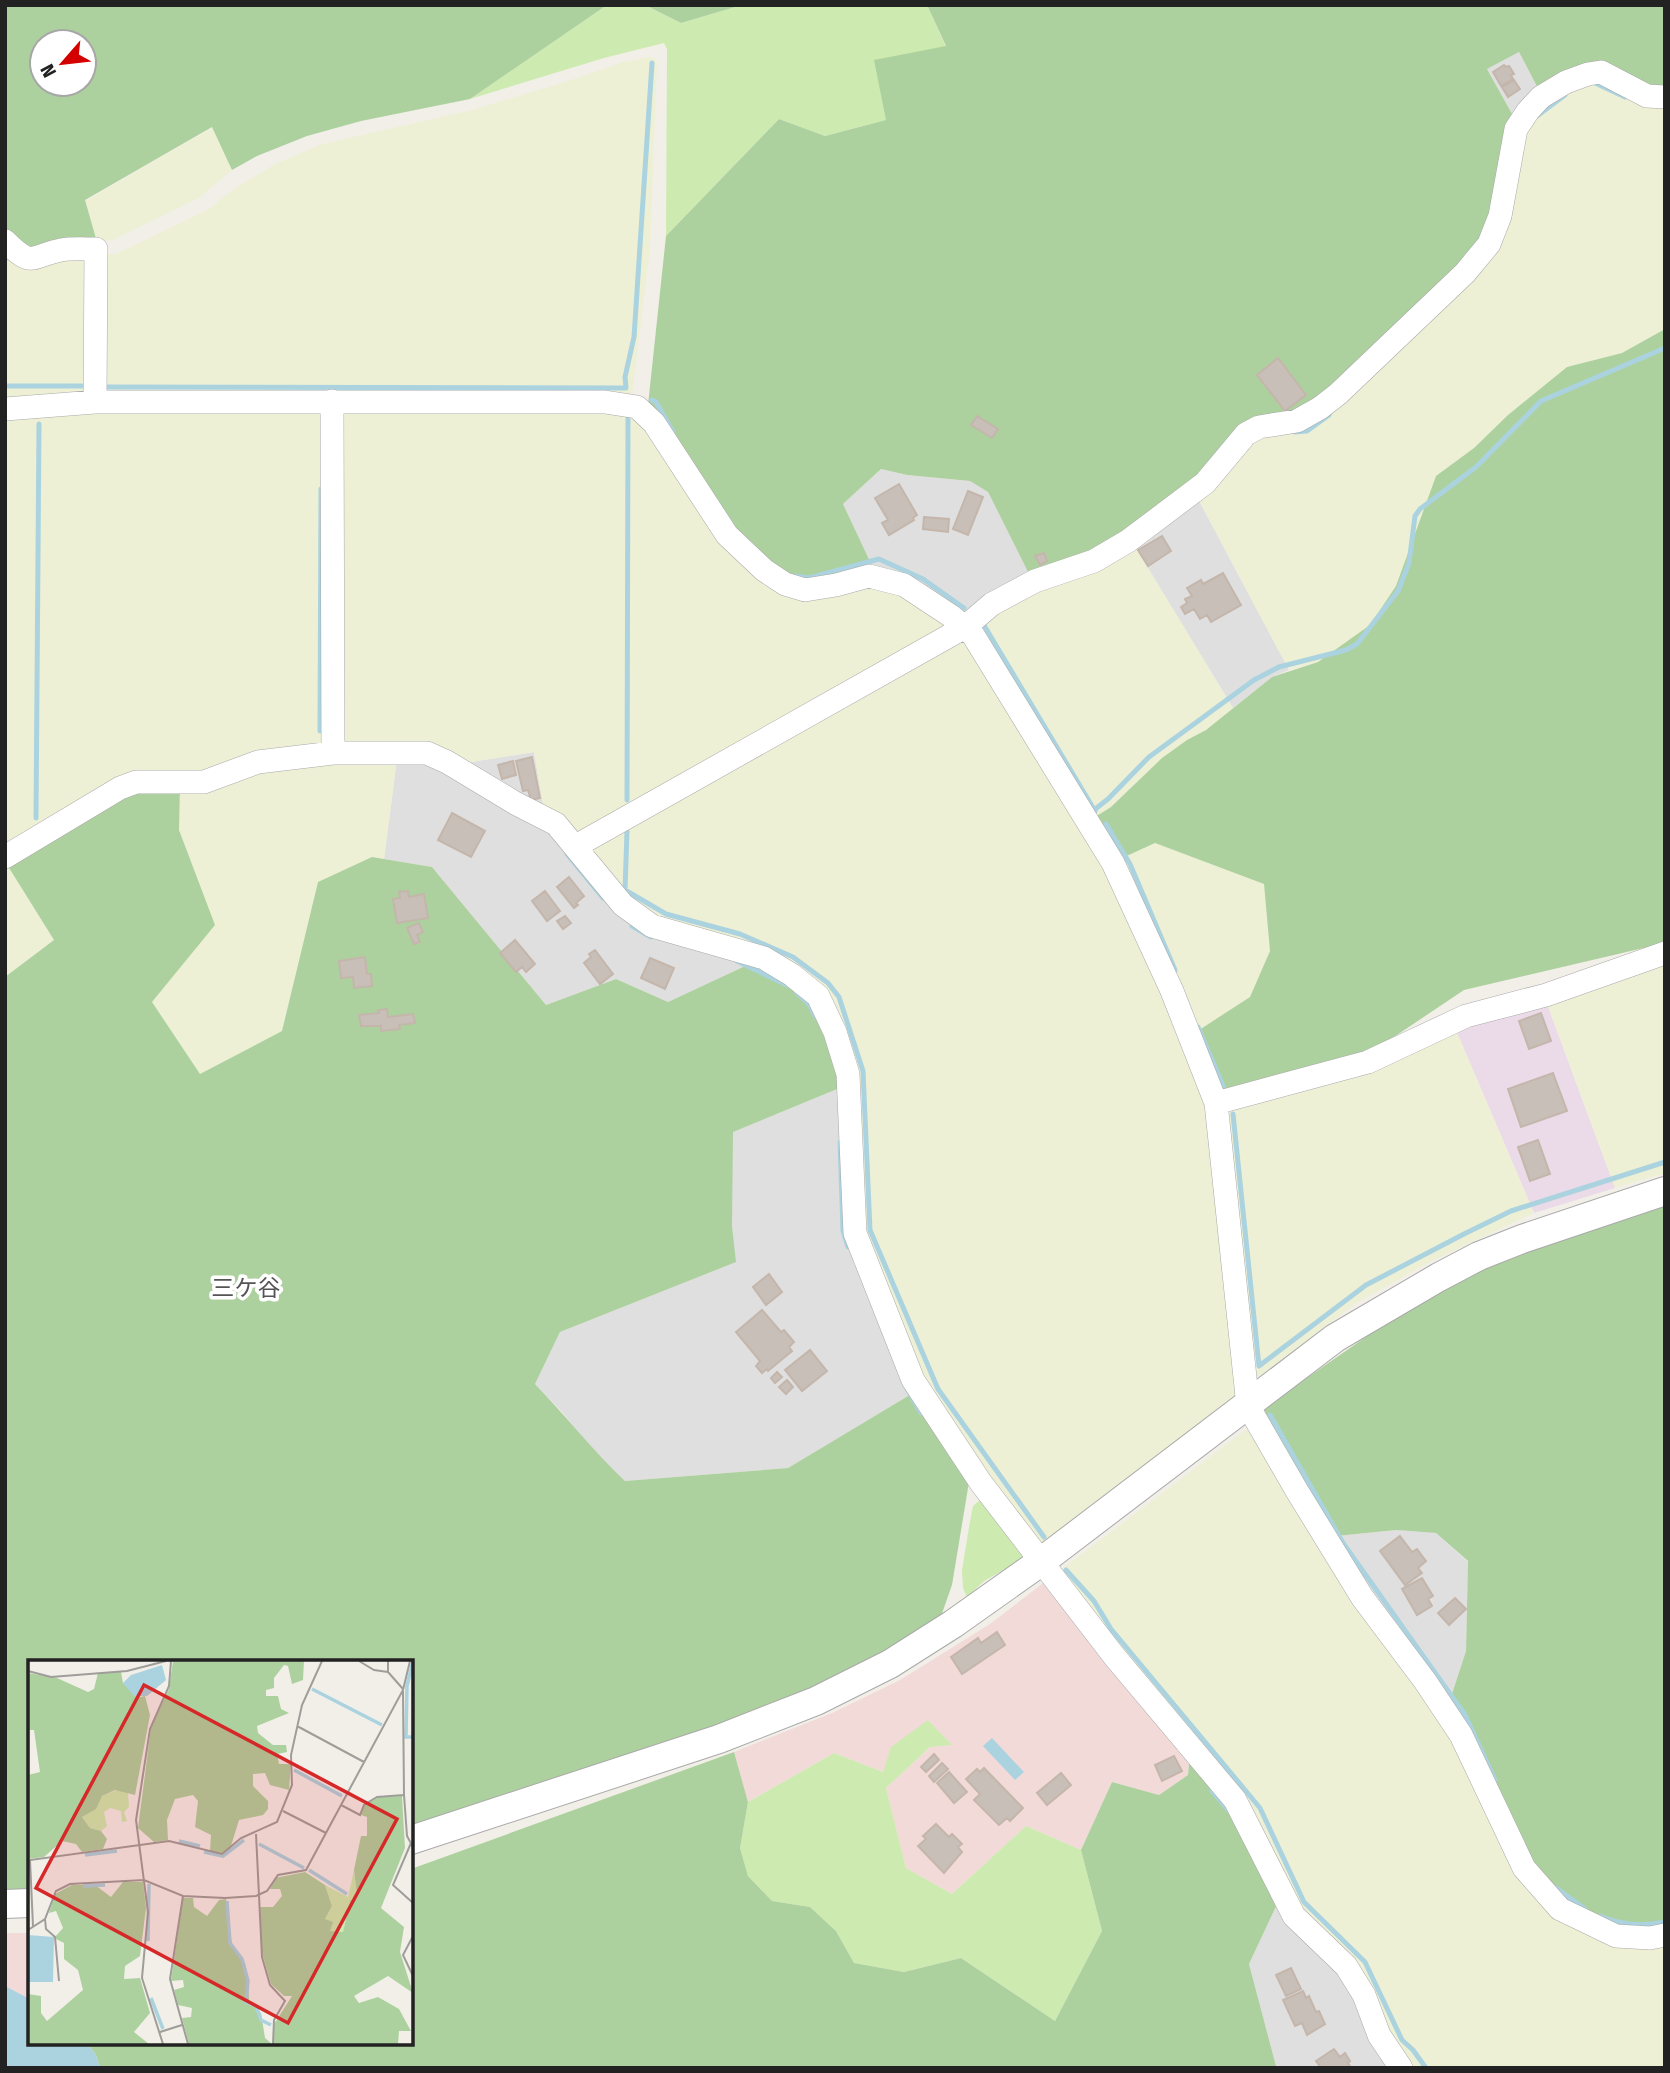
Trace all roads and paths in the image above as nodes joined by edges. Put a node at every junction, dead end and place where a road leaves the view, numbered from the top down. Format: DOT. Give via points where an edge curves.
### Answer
graph roads {
  1 [pos="1665,97"];
  2 [pos="5,241"];
  3 [pos="332,401"];
  4 [pos="95,402"];
  5 [pos="5,409"];
  6 [pos="965,627"];
  7 [pos="332,752"];
  8 [pos="576,846"];
  9 [pos="5,857"];
  10 [pos="1665,953"];
  11 [pos="1216,1103"];
  12 [pos="1665,1191"];
  13 [pos="1248,1406"];
  14 [pos="1042,1561"];
  15 [pos="413,1839"];
  16 [pos="28,1903"];
  17 [pos="5,1904"];
  18 [pos="1665,1935"];
  19 [pos="1401,2068"];
  1 -- 6 [label="street" via="1647,96 1601,72 1566,82 1541,97 1516,129 1500,216 1489,244 1465,274 1338,394 1297,421 1245,434 1205,483 1128,541 1094,561 1035,581 992,604"];
  2 -- 4 [label="street" via="20,256 36,259 61,250 96,249"];
  3 -- 4 [label="street"];
  3 -- 6 [label="street" via="605,402 637,407 654,423 727,536 764,570 805,590 870,576 904,585"];
  3 -- 7 [label="street"];
  4 -- 5 [label="street"];
  6 -- 8 [label="street"];
  6 -- 11 [label="street" via="1113,863 1172,991"];
  7 -- 8 [label="street" via="426,753 556,824"];
  7 -- 9 [label="street" via="258,762 204,782 136,782"];
  8 -- 14 [label="street" via="623,905 652,926 764,958 817,996 848,1074 855,1233 913,1380 981,1483"];
  10 -- 11 [label="street" via="1546,995 1466,1016 1368,1062"];
  11 -- 13 [label="street"];
  12 -- 13 [label="street" via="1479,1256 1335,1338"];
  13 -- 14 [label="street"];
  13 -- 18 [label="street" via="1362,1597 1461,1735 1524,1868 1560,1909 1585,1922 1616,1936"];
  14 -- 15 [label="street" via="890,1664 816,1701 719,1739"];
  14 -- 19 [label="street" via="1114,1657 1235,1800 1294,1916 1346,1966 1364,1995 1379,2035"];
  16 -- 17 [label="street"];
}
